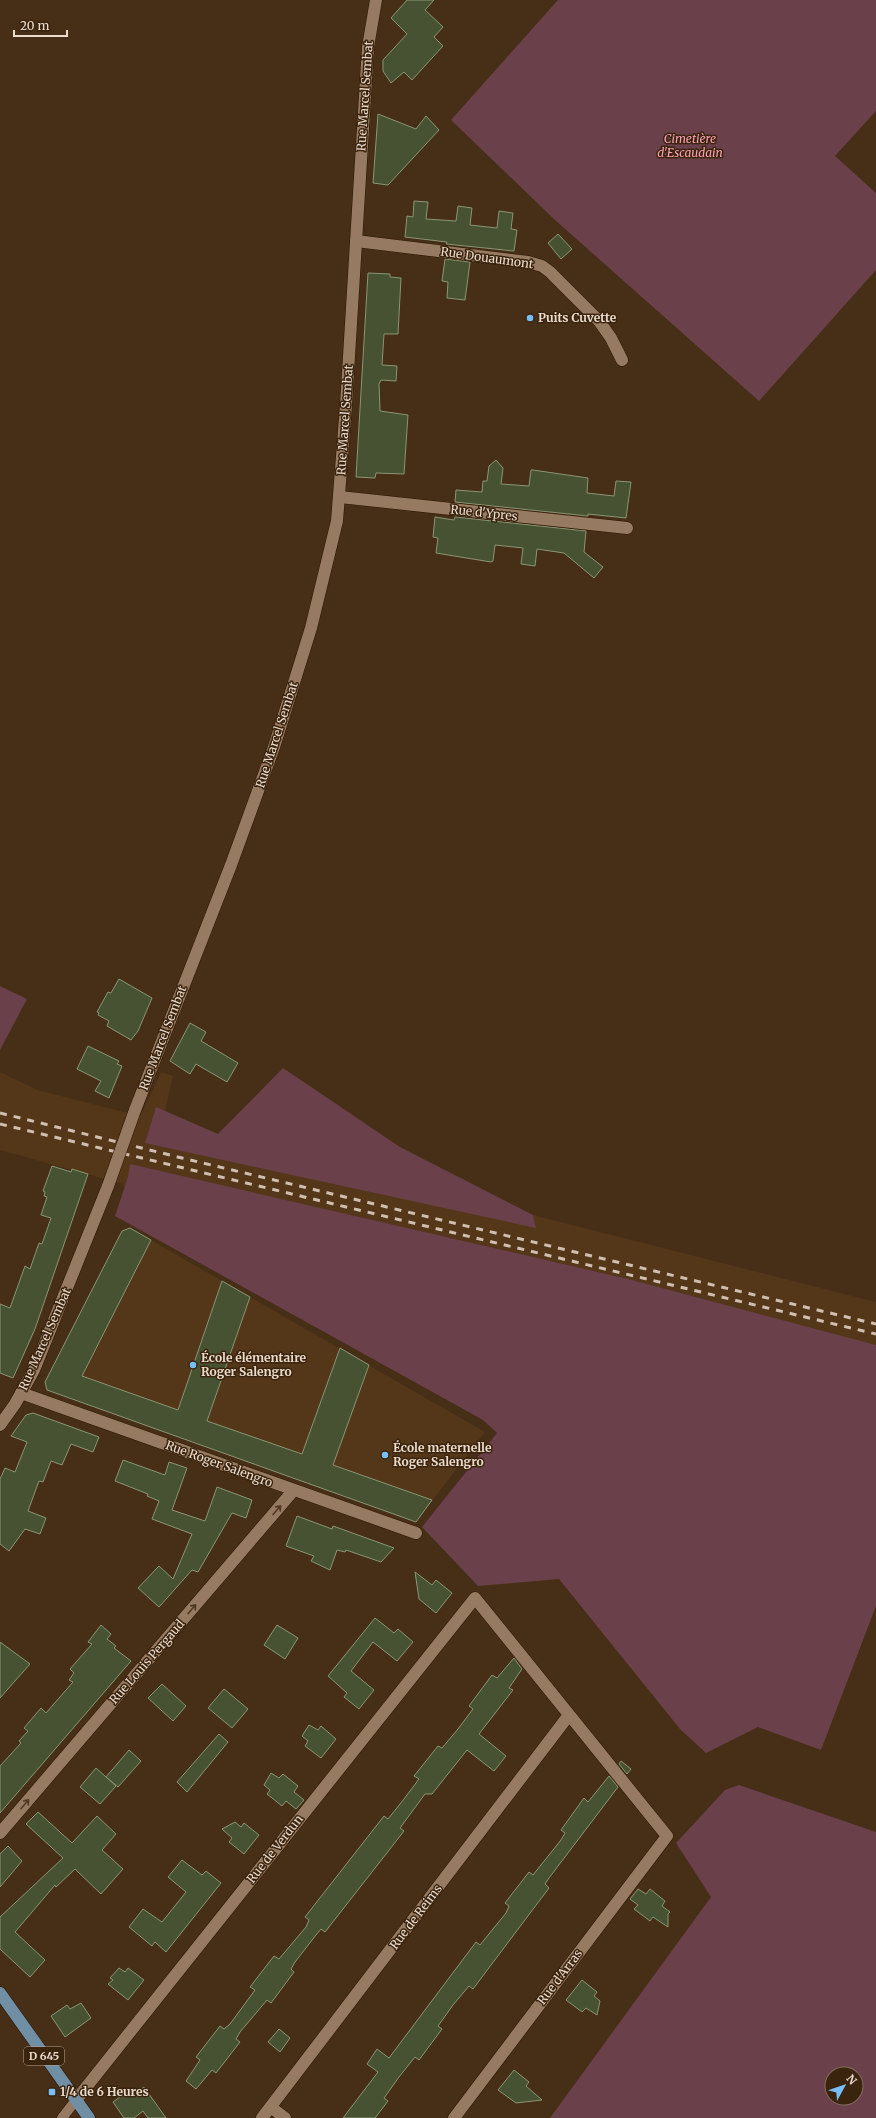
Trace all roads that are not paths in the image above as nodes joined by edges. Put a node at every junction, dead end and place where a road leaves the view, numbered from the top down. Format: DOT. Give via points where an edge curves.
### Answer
graph roads {
  1 [pos="376,0"];
  2 [pos="356,241"];
  3 [pos="622,360"];
  4 [pos="340,497"];
  5 [pos="627,528"];
  6 [pos="21,1393"];
  7 [pos="0,1425"];
  8 [pos="293,1491"];
  9 [pos="416,1533"];
  10 [pos="569,1715"];
  11 [pos="0,1833"];
  12 [pos="0,1993"];
  13 [pos="76,2100"];
  14 [pos="272,2108"];
  15 [pos="62,2118"];
  16 [pos="89,2118"];
  17 [pos="262,2118"];
  18 [pos="286,2118"];
  19 [pos="454,2118"];
  1 -- 2 [label="street, Rue Marcel Sembat" via="368,47"];
  2 -- 3 [label="street, Rue Douaumont" via="528,262 542,266 558,278 599,321"];
  2 -- 4 [label="street, Rue Marcel Sembat"];
  4 -- 5 [label="street, Rue d'Ypres"];
  4 -- 6 [label="street, Rue Marcel Sembat, bridge" via="335,529 311,628 274,747 108,1186 42,1352"];
  6 -- 7 [label="street, Rue Marcel Sembat"];
  6 -- 8 [label="street, Rue Roger Salengro"];
  8 -- 9 [label="street, Rue Roger Salengro"];
  11 -- 8 [label="street, Rue Louis Pergaud, one-way"];
  10 -- 13 [label="street, Rue de Verdun" via="474,1598"];
  10 -- 14 [label="street, Rue de Reims"];
  10 -- 19 [label="street, Rue d'Arras" via="667,1836"];
  12 -- 13 [label="main road, D 645"];
  13 -- 15 [label="lane"];
  13 -- 16 [label="main road, D 645"];
  14 -- 17 [label="street, Rue de Reims"];
  14 -- 18 [label="street"];
}
